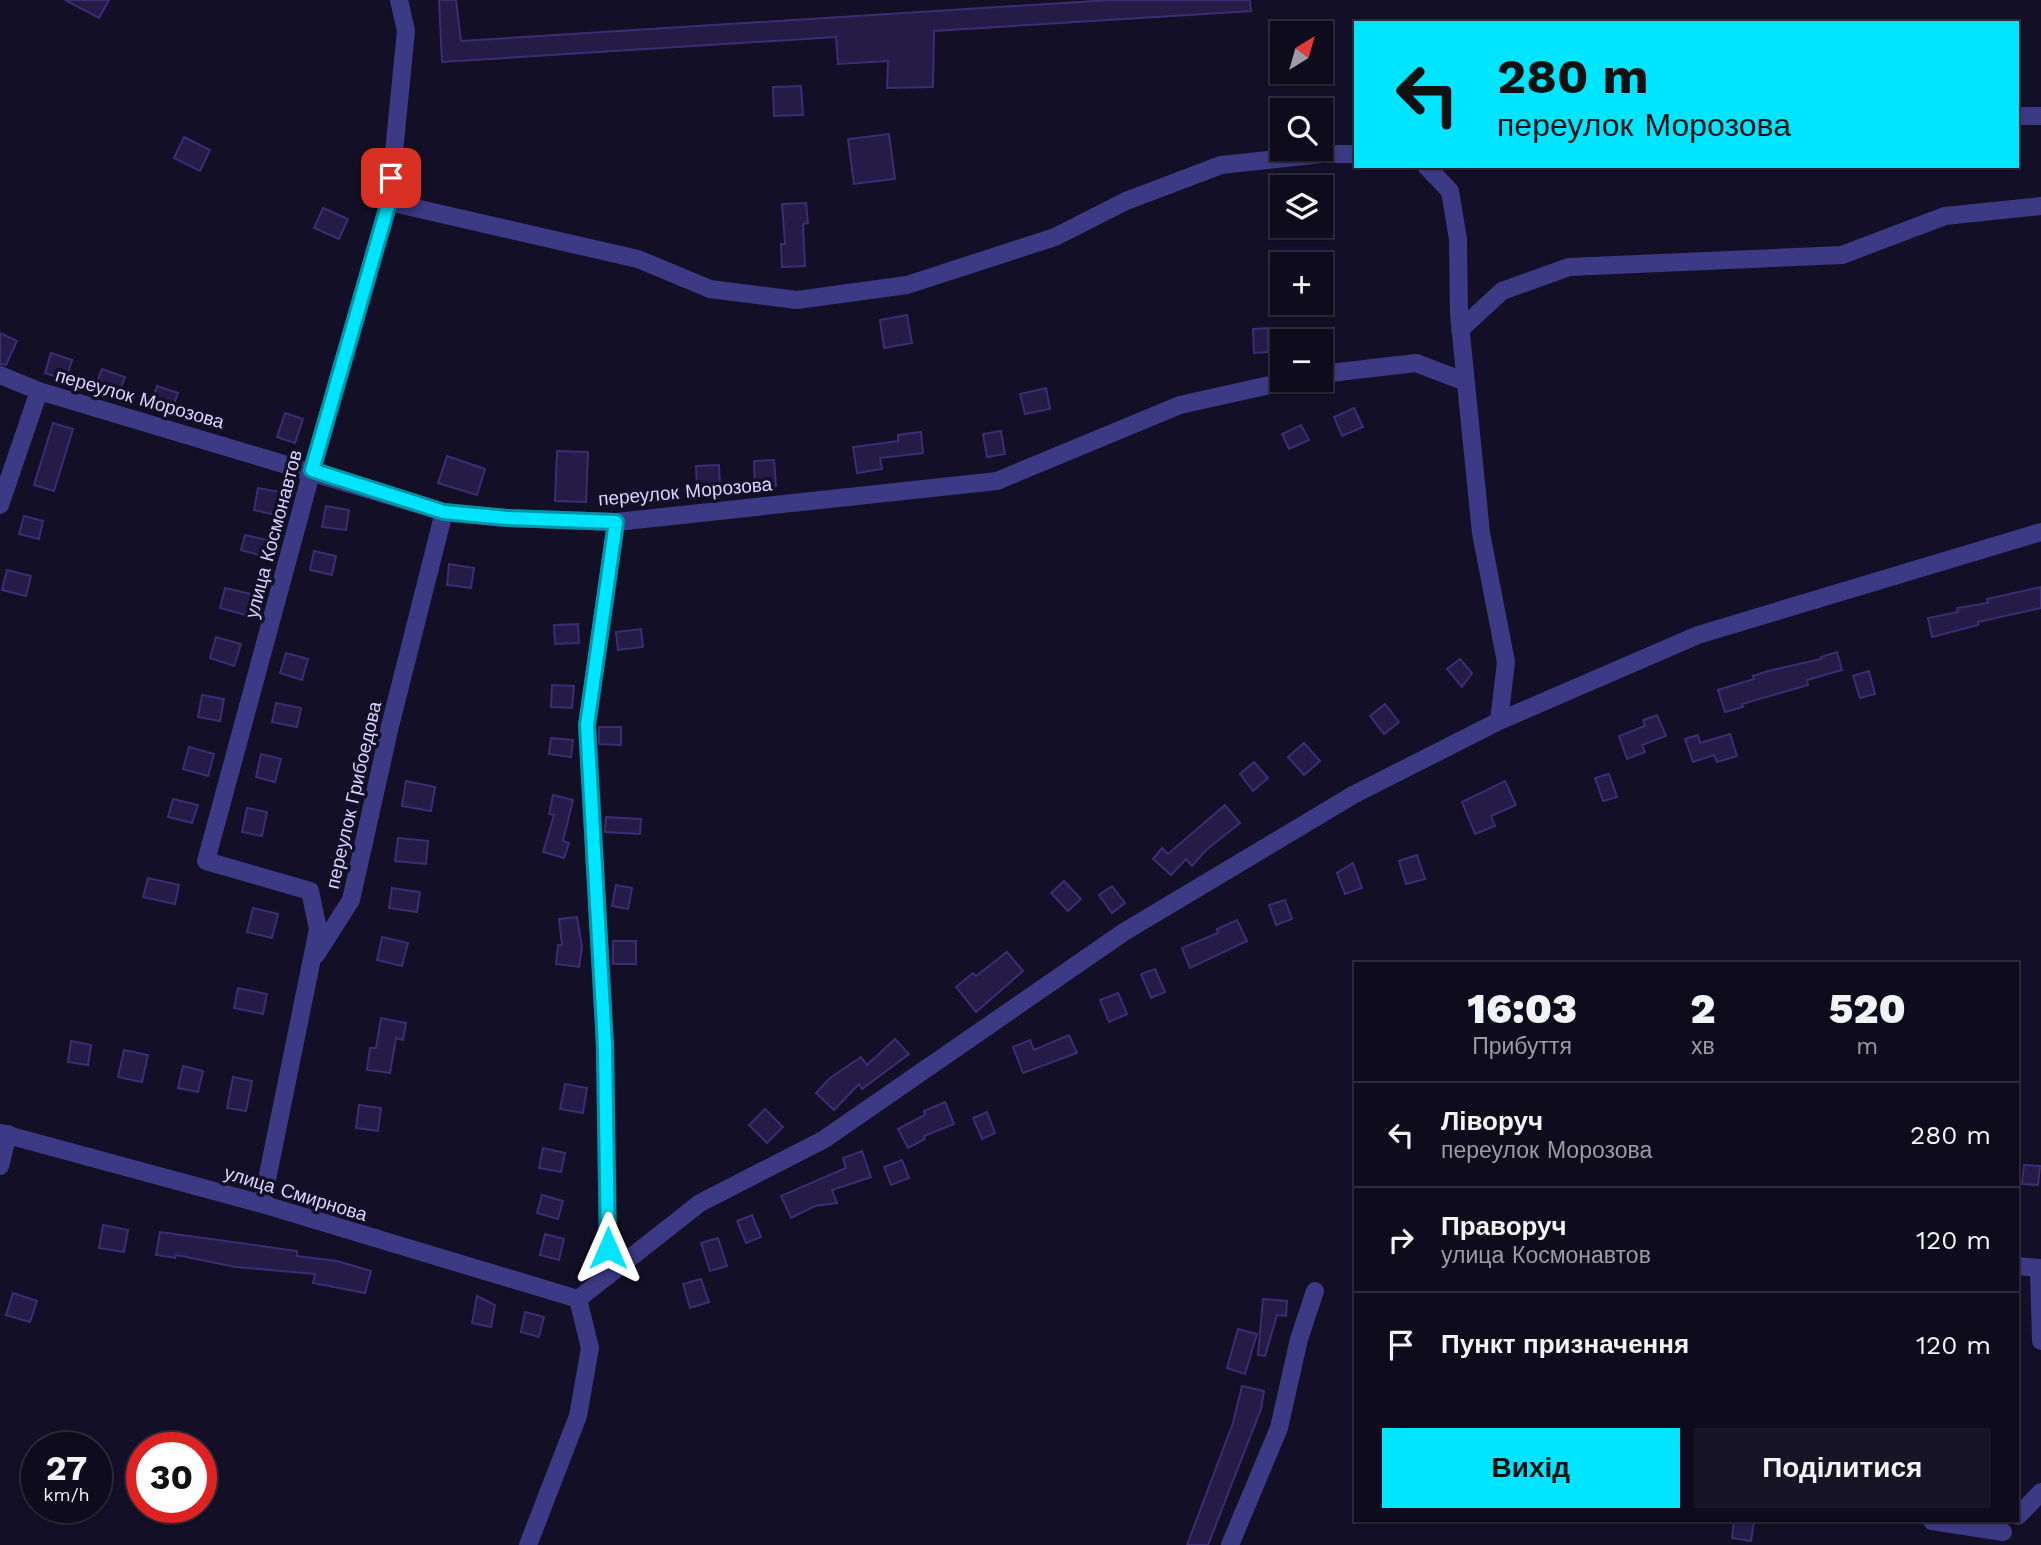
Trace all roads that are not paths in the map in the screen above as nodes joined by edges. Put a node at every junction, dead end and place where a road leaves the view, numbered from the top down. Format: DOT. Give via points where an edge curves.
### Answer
graph roads {
  1 [pos="399,0"];
  2 [pos="2019,116"];
  3 [pos="2041,116"];
  4 [pos="1354,154"];
  5 [pos="1428,168"];
  6 [pos="389,202"];
  7 [pos="2041,206"];
  8 [pos="1460,330"];
  9 [pos="1333,373"];
  10 [pos="0,376"];
  11 [pos="1465,382"];
  12 [pos="1270,385"];
  13 [pos="39,391"];
  14 [pos="312,470"];
  15 [pos="0,505"];
  16 [pos="444,512"];
  17 [pos="616,522"];
  18 [pos="2041,533"];
  19 [pos="1499,721"];
  20 [pos="312,961"];
  21 [pos="4,1133"];
  22 [pos="0,1166"];
  23 [pos="262,1204"];
  24 [pos="2019,1266"];
  25 [pos="608,1276"];
  26 [pos="1315,1291"];
  27 [pos="578,1299"];
  28 [pos="2041,1341"];
  29 [pos="2041,1492"];
  30 [pos="2019,1515"];
  31 [pos="1937,1522"];
  32 [pos="2007,1533"];
  33 [pos="528,1545"];
  34 [pos="1230,1545"];
  1 -- 6 [label="street, улица Космонавтов" via="406,31"];
  2 -- 3 [label="street"];
  4 -- 6 [label="street" via="1221,165 1126,201 1055,237 920,281 797,300 710,289 638,259"];
  5 -- 8 [label="street" via="1450,191 1458,239"];
  6 -- 14 [label="street, улица Космонавтов"];
  7 -- 8 [label="street" via="1945,216 1842,255 1569,267 1502,291"];
  8 -- 11 [label="street"];
  9 -- 11 [label="street" via="1416,363"];
  10 -- 13 [label="street, переулок Морозова"];
  11 -- 19 [label="street" via="1481,533 1506,662"];
  12 -- 17 [label="street, переулок Морозова" via="1180,405 998,481"];
  13 -- 14 [label="street, переулок Морозова"];
  13 -- 15 [label="street"];
  14 -- 16 [label="street, переулок Морозова"];
  14 -- 20 [label="street, улица Космонавтов" via="206,861 310,891 317,929"];
  16 -- 17 [label="street, переулок Морозова"];
  16 -- 20 [label="street, переулок Грибоедова" via="352,900"];
  17 -- 25 [label="street" via="587,725 605,1046"];
  18 -- 19 [label="street" via="1698,635"];
  19 -- 25 [label="street" via="1353,794 1124,932 823,1140 700,1203"];
  20 -- 23 [label="street, переулок Грибоедова"];
  21 -- 22 [label="street"];
  21 -- 23 [label="street, улица Смирнова"];
  23 -- 27 [label="street, улица Смирнова"];
  24 -- 28 [label="street" via="2039,1268"];
  25 -- 27 [label="street"];
  26 -- 34 [label="street" via="1279,1428"];
  27 -- 33 [label="street" via="590,1348 578,1416"];
  29 -- 30 [label="street"];
  31 -- 32 [label="street"];
}
